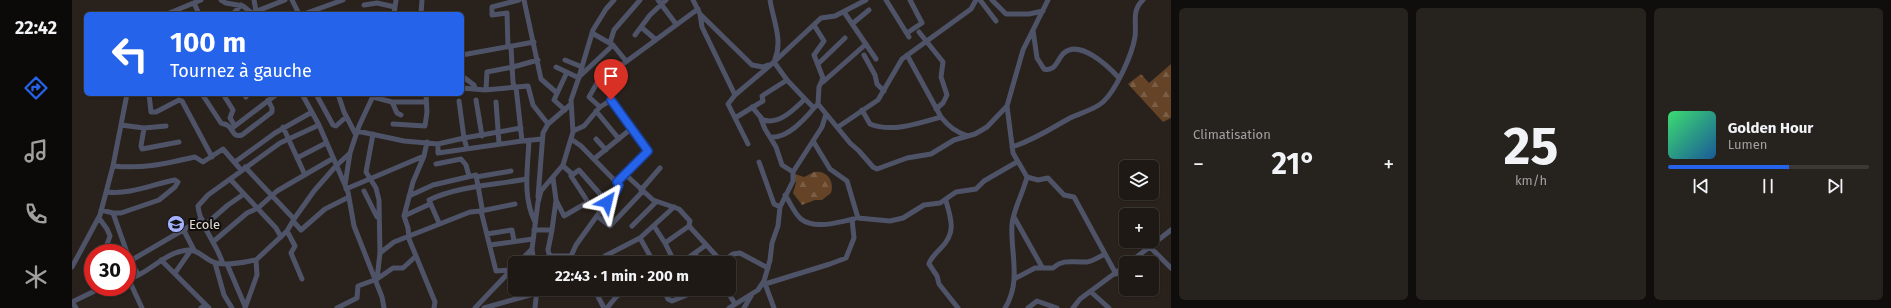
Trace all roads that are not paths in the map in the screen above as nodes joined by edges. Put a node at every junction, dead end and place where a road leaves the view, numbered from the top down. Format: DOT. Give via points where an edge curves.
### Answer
graph roads {
  1 [pos="201,0"];
  2 [pos="221,0"];
  3 [pos="254,0"];
  4 [pos="285,0"];
  5 [pos="292,0"];
  6 [pos="343,0"];
  7 [pos="396,0"];
  8 [pos="422,0"];
  9 [pos="519,0"];
  10 [pos="524,0"];
  11 [pos="614,0"];
  12 [pos="640,0"];
  13 [pos="666,0"];
  14 [pos="693,0"];
  15 [pos="770,0"];
  16 [pos="866,0"];
  17 [pos="886,0"];
  18 [pos="910,0"];
  19 [pos="976,0"];
  20 [pos="980,0"];
  21 [pos="992,0"];
  22 [pos="1049,0"];
  23 [pos="1143,0"];
  24 [pos="659,2"];
  25 [pos="194,3"];
  26 [pos="241,5"];
  27 [pos="364,5"];
  28 [pos="395,7"];
  29 [pos="869,10"];
  30 [pos="699,11"];
  31 [pos="1043,11"];
  32 [pos="178,12"];
  33 [pos="198,12"];
  34 [pos="235,12"];
  35 [pos="252,12"];
  36 [pos="254,12"];
  37 [pos="256,12"];
  38 [pos="298,12"];
  39 [pos="310,12"];
  40 [pos="394,12"];
  41 [pos="421,12"];
  42 [pos="844,12"];
  43 [pos="996,21"];
  44 [pos="676,24"];
  45 [pos="852,24"];
  46 [pos="641,26"];
  47 [pos="814,26"];
  48 [pos="1033,30"];
  49 [pos="919,32"];
  50 [pos="592,33"];
  51 [pos="635,35"];
  52 [pos="845,38"];
  53 [pos="655,40"];
  54 [pos="926,41"];
  55 [pos="534,42"];
  56 [pos="611,44"];
  57 [pos="866,44"];
  58 [pos="510,47"];
  59 [pos="464,55"];
  60 [pos="864,55"];
  61 [pos="907,55"];
  62 [pos="876,59"];
  63 [pos="538,60"];
  64 [pos="564,60"];
  65 [pos="626,61"];
  66 [pos="774,62"];
  67 [pos="818,64"];
  68 [pos="513,67"];
  69 [pos="556,67"];
  70 [pos="582,67"];
  71 [pos="567,72"];
  72 [pos="579,77"];
  73 [pos="464,78"];
  74 [pos="1119,78"];
  75 [pos="787,80"];
  76 [pos="821,84"];
  77 [pos="515,87"];
  78 [pos="464,88"];
  79 [pos="476,89"];
  80 [pos="486,89"];
  81 [pos="884,91"];
  82 [pos="557,93"];
  83 [pos="735,95"];
  84 [pos="127,96"];
  85 [pos="149,96"];
  86 [pos="203,96"];
  87 [pos="224,96"];
  88 [pos="274,96"];
  89 [pos="303,96"];
  90 [pos="317,96"];
  91 [pos="339,96"];
  92 [pos="373,96"];
  93 [pos="426,96"];
  94 [pos="805,99"];
  95 [pos="268,100"];
  96 [pos="476,100"];
  97 [pos="459,101"];
  98 [pos="392,102"];
  99 [pos="426,102"];
  100 [pos="496,102"];
  101 [pos="570,105"];
  102 [pos="816,106"];
  103 [pos="1007,106"];
  104 [pos="600,107"];
  105 [pos="752,107"];
  106 [pos="936,109"];
  107 [pos="565,110"];
  108 [pos="862,110"];
  109 [pos="596,111"];
  110 [pos="312,112"];
  111 [pos="826,114"];
  112 [pos="401,115"];
  113 [pos="346,117"];
  114 [pos="760,117"];
  115 [pos="941,117"];
  116 [pos="735,118"];
  117 [pos="393,124"];
  118 [pos="548,124"];
  119 [pos="121,125"];
  120 [pos="319,125"];
  121 [pos="166,126"];
  122 [pos="233,127"];
  123 [pos="283,127"];
  124 [pos="838,127"];
  125 [pos="144,128"];
  126 [pos="521,128"];
  127 [pos="632,128"];
  128 [pos="573,131"];
  129 [pos="497,132"];
  130 [pos="357,133"];
  131 [pos="373,134"];
  132 [pos="482,136"];
  133 [pos="968,136"];
  134 [pos="770,137"];
  135 [pos="289,138"];
  136 [pos="464,138"];
  137 [pos="542,139"];
  138 [pos="571,139"];
  139 [pos="596,139"];
  140 [pos="619,139"];
  141 [pos="529,140"];
  142 [pos="522,141"];
  143 [pos="813,141"];
  144 [pos="179,142"];
  145 [pos="427,142"];
  146 [pos="326,143"];
  147 [pos="499,143"];
  148 [pos="438,144"];
  149 [pos="748,144"];
  150 [pos="1012,147"];
  151 [pos="467,149"];
  152 [pos="606,150"];
  153 [pos="350,153"];
  154 [pos="424,156"];
  155 [pos="212,157"];
  156 [pos="297,158"];
  157 [pos="332,159"];
  158 [pos="594,159"];
  159 [pos="235,162"];
  160 [pos="759,162"];
  161 [pos="1017,162"];
  162 [pos="436,164"];
  163 [pos="113,166"];
  164 [pos="562,166"];
  165 [pos="335,167"];
  166 [pos="660,168"];
  167 [pos="243,169"];
  168 [pos="511,171"];
  169 [pos="793,172"];
  170 [pos="305,175"];
  171 [pos="626,175"];
  172 [pos="469,176"];
  173 [pos="571,176"];
  174 [pos="476,177"];
  175 [pos="1027,177"];
  176 [pos="371,178"];
  177 [pos="553,178"];
  178 [pos="230,179"];
  179 [pos="526,179"];
  180 [pos="617,182"];
  181 [pos="478,186"];
  182 [pos="346,188"];
  183 [pos="364,190"];
  184 [pos="642,190"];
  185 [pos="107,192"];
  186 [pos="244,194"];
  187 [pos="785,195"];
  188 [pos="272,196"];
  189 [pos="409,196"];
  190 [pos="349,197"];
  191 [pos="556,200"];
  192 [pos="946,201"];
  193 [pos="538,202"];
  194 [pos="607,202"];
  195 [pos="656,202"];
  196 [pos="430,204"];
  197 [pos="515,204"];
  198 [pos="674,207"];
  199 [pos="780,207"];
  200 [pos="258,208"];
  201 [pos="101,210"];
  202 [pos="481,211"];
  203 [pos="113,213"];
  204 [pos="404,216"];
  205 [pos="597,216"];
  206 [pos="1014,216"];
  207 [pos="99,218"];
  208 [pos="858,218"];
  209 [pos="202,219"];
  210 [pos="852,219"];
  211 [pos="293,220"];
  212 [pos="378,220"];
  213 [pos="535,222"];
  214 [pos="439,223"];
  215 [pos="205,226"];
  216 [pos="632,226"];
  217 [pos="654,226"];
  218 [pos="689,226"];
  219 [pos="182,229"];
  220 [pos="534,230"];
  221 [pos="552,230"];
  222 [pos="1171,230"];
  223 [pos="287,231"];
  224 [pos="487,234"];
  225 [pos="408,236"];
  226 [pos="282,237"];
  227 [pos="640,238"];
  228 [pos="533,239"];
  229 [pos="1159,239"];
  230 [pos="214,241"];
  231 [pos="514,241"];
  232 [pos="665,243"];
  233 [pos="107,244"];
  234 [pos="124,244"];
  235 [pos="490,245"];
  236 [pos="706,245"];
  237 [pos="1147,248"];
  238 [pos="1151,248"];
  239 [pos="532,249"];
  240 [pos="192,250"];
  241 [pos="380,253"];
  242 [pos="694,254"];
  243 [pos="1105,254"];
  244 [pos="525,256"];
  245 [pos="533,256"];
  246 [pos="572,256"];
  247 [pos="605,256"];
  248 [pos="650,256"];
  249 [pos="671,256"];
  250 [pos="691,256"];
  251 [pos="715,256"];
  252 [pos="730,256"];
  253 [pos="1137,256"];
  254 [pos="136,257"];
  255 [pos="415,257"];
  256 [pos="161,260"];
  257 [pos="256,260"];
  258 [pos="215,263"];
  259 [pos="225,264"];
  260 [pos="72,267"];
  261 [pos="1042,267"];
  262 [pos="768,268"];
  263 [pos="1171,268"];
  264 [pos="508,270"];
  265 [pos="136,271"];
  266 [pos="1119,271"];
  267 [pos="508,272"];
  268 [pos="175,273"];
  269 [pos="138,274"];
  270 [pos="1116,274"];
  271 [pos="302,279"];
  272 [pos="376,279"];
  273 [pos="1014,279"];
  274 [pos="765,282"];
  275 [pos="1091,292"];
  276 [pos="752,295"];
  277 [pos="84,296"];
  278 [pos="136,296"];
  279 [pos="521,296"];
  280 [pos="536,296"];
  281 [pos="598,296"];
  282 [pos="617,296"];
  283 [pos="666,296"];
  284 [pos="684,296"];
  285 [pos="730,296"];
  286 [pos="72,302"];
  287 [pos="735,304"];
  288 [pos="207,306"];
  289 [pos="245,307"];
  290 [pos="76,308"];
  291 [pos="142,308"];
  292 [pos="201,308"];
  293 [pos="232,308"];
  294 [pos="337,308"];
  295 [pos="384,308"];
  296 [pos="434,308"];
  297 [pos="475,308"];
  298 [pos="484,308"];
  299 [pos="535,308"];
  300 [pos="606,308"];
  301 [pos="729,308"];
  302 [pos="744,308"];
  303 [pos="774,308"];
  304 [pos="958,308"];
  305 [pos="1005,308"];
  306 [pos="1028,308"];
  307 [pos="1057,308"];
  308 [pos="1074,308"];
  309 [pos="1109,308"];
  1 -- 25 [label="street"];
  2 -- 26 [label="street"];
  3 -- 36 [label="street"];
  4 -- 37 [label="street"];
  5 -- 38 [label="street"];
  6 -- 39 [label="street"];
  7 -- 28 [label="street"];
  8 -- 41 [label="street"];
  9 -- 58 [label="street" via="492,7 492,16 507,13"];
  10 -- 55 [label="street"];
  11 -- 50 [label="street"];
  12 -- 56 [label="street" via="614,30"];
  13 -- 24 [label="street"];
  14 -- 30 [label="street"];
  15 -- 66 [label="street" via="779,39 779,51"];
  16 -- 42 [label="street"];
  17 -- 18 [label="street" via="908,35 922,23"];
  19 -- 54 [label="street" via="971,9"];
  20 -- 43 [label="street"];
  21 -- 31 [label="street" via="1006,14"];
  22 -- 31 [label="street"];
  23 -- 74 [label="street" via="1135,12 1135,37"];
  24 -- 44 [label="street"];
  24 -- 46 [label="street"];
  25 -- 32 [label="street"];
  25 -- 33 [label="street"];
  26 -- 34 [label="street"];
  26 -- 35 [label="street"];
  27 -- 28 [label="street" via="376,3"];
  28 -- 40 [label="street"];
  29 -- 45 [label="street"];
  30 -- 44 [label="street"];
  30 -- 66 [label="street" via="752,65 762,67"];
  30 -- 83 [label="street" via="702,28"];
  31 -- 48 [label="street"];
  42 -- 45 [label="street"];
  42 -- 47 [label="street" via="821,18"];
  44 -- 53 [label="street"];
  45 -- 57 [label="street"];
  46 -- 51 [label="street"];
  46 -- 53 [label="street"];
  47 -- 66 [label="street"];
  47 -- 67 [label="street" via="824,41 814,55"];
  48 -- 74 [label="street" via="1038,58 1044,69 1056,65 1067,50 1078,48 1106,64"];
  48 -- 103 [label="street" via="1023,50"];
  49 -- 54 [label="street"];
  50 -- 56 [label="street"];
  50 -- 70 [label="street"];
  52 -- 67 [label="street"];
  53 -- 65 [label="street"];
  54 -- 61 [label="street"];
  54 -- 106 [label="street" via="944,65 941,77 947,95"];
  55 -- 58 [label="street"];
  55 -- 63 [label="street"];
  56 -- 65 [label="street"];
  56 -- 72 [label="street"];
  57 -- 62 [label="street"];
  57 -- 76 [label="street"];
  58 -- 59 [label="street"];
  58 -- 68 [label="street"];
  60 -- 81 [label="street" via="877,84"];
  61 -- 81 [label="street" via="898,64"];
  61 -- 106 [label="street"];
  63 -- 68 [label="street"];
  63 -- 82 [label="street" via="542,82"];
  64 -- 70 [label="street"];
  65 -- 104 [label="street" via="597,83 589,96"];
  66 -- 75 [label="street"];
  66 -- 83 [label="street"];
  67 -- 76 [label="street" via="824,78"];
  68 -- 77 [label="street"];
  68 -- 80 [label="street" via="487,72"];
  69 -- 71 [label="street"];
  70 -- 72 [label="street"];
  71 -- 72 [label="street"];
  71 -- 82 [label="street"];
  72 -- 101 [label="street"];
  73 -- 79 [label="street"];
  74 -- 150 [label="street" via="1102,103 1070,118 1040,137"];
  75 -- 94 [label="street"];
  75 -- 105 [label="street" via="762,96 763,101"];
  76 -- 102 [label="street"];
  77 -- 80 [label="street"];
  77 -- 118 [label="street" via="528,86 533,105"];
  77 -- 126 [label="street"];
  78 -- 79 [label="street"];
  79 -- 80 [label="street"];
  81 -- 108 [label="street" via="878,100"];
  82 -- 107 [label="street" via="554,100"];
  83 -- 116 [label="street" via="728,104"];
  84 -- 119 [label="street"];
  85 -- 155 [label="street" via="151,112 182,101"];
  86 -- 122 [label="street" via="221,123"];
  87 -- 122 [label="street" via="233,110 230,118"];
  88 -- 95 [label="street"];
  89 -- 110 [label="street"];
  90 -- 113 [label="street" via="333,125 336,126"];
  91 -- 113 [label="street"];
  92 -- 98 [label="street"];
  92 -- 130 [label="street"];
  93 -- 99 [label="street"];
  94 -- 102 [label="street"];
  94 -- 114 [label="street" via="778,120 766,121"];
  95 -- 122 [label="street"];
  95 -- 122 [label="street" via="272,112 242,135 236,136"];
  96 -- 132 [label="street"];
  97 -- 136 [label="street"];
  98 -- 99 [label="street"];
  98 -- 112 [label="street"];
  99 -- 117 [label="street" via="425,126"];
  100 -- 129 [label="street"];
  101 -- 107 [label="street"];
  101 -- 128 [label="street"];
  102 -- 111 [label="street"];
  102 -- 134 [label="street" via="802,121 781,136"];
  103 -- 133 [label="street" via="987,127"];
  103 -- 150 [label="street"];
  104 -- 109 [label="street"];
  104 -- 127 [label="street" via="611,100"];
  105 -- 114 [label="street"];
  105 -- 116 [label="street"];
  106 -- 115 [label="street"];
  107 -- 118 [label="street"];
  108 -- 115 [label="street" via="870,124 889,127"];
  108 -- 124 [label="street"];
  109 -- 128 [label="street" via="584,126"];
  109 -- 140 [label="street"];
  110 -- 120 [label="street"];
  110 -- 123 [label="street"];
  111 -- 124 [label="street"];
  111 -- 143 [label="street" via="822,128"];
  113 -- 130 [label="street"];
  114 -- 134 [label="street"];
  115 -- 133 [label="street" via="948,126"];
  116 -- 149 [label="street"];
  118 -- 137 [label="street"];
  119 -- 125 [label="street"];
  119 -- 163 [label="street"];
  120 -- 135 [label="street"];
  120 -- 146 [label="street"];
  121 -- 125 [label="street"];
  123 -- 135 [label="street"];
  123 -- 159 [label="street"];
  124 -- 133 [label="street" via="850,143 877,169 907,158 931,154 948,143"];
  125 -- 144 [label="street" via="142,149"];
  126 -- 129 [label="street"];
  126 -- 142 [label="street"];
  127 -- 140 [label="street"];
  127 -- 171 [label="street" via="648,151"];
  128 -- 138 [label="street"];
  129 -- 132 [label="street"];
  129 -- 147 [label="street"];
  130 -- 131 [label="street"];
  130 -- 153 [label="street"];
  131 -- 145 [label="street" via="404,141"];
  131 -- 176 [label="street" via="366,172"];
  132 -- 136 [label="street"];
  134 -- 169 [label="street" via="782,165"];
  135 -- 156 [label="street"];
  135 -- 167 [label="street"];
  136 -- 148 [label="street"];
  136 -- 151 [label="street"];
  137 -- 141 [label="street"];
  137 -- 193 [label="street"];
  138 -- 158 [label="street"];
  138 -- 164 [label="street"];
  139 -- 152 [label="street"];
  140 -- 152 [label="street"];
  141 -- 142 [label="street"];
  141 -- 179 [label="street"];
  142 -- 147 [label="street"];
  143 -- 169 [label="street"];
  143 -- 208 [label="street" via="830,169 847,181"];
  145 -- 148 [label="street"];
  145 -- 154 [label="street"];
  146 -- 156 [label="street"];
  146 -- 157 [label="street"];
  147 -- 151 [label="street"];
  148 -- 151 [label="street" via="438,153"];
  150 -- 161 [label="street"];
  152 -- 158 [label="street"];
  153 -- 165 [label="street"];
  153 -- 182 [label="street"];
  154 -- 176 [label="street"];
  154 -- 189 [label="street"];
  155 -- 159 [label="street" via="223,149"];
  155 -- 163 [label="street" via="203,162 195,157 149,167"];
  156 -- 170 [label="street"];
  157 -- 165 [label="street"];
  157 -- 170 [label="street"];
  158 -- 180 [label="street"];
  159 -- 167 [label="street"];
  160 -- 199 [label="street" via="774,204"];
  161 -- 175 [label="street"];
  161 -- 192 [label="street" via="984,181 976,189 956,192"];
  162 -- 172 [label="street" via="461,159"];
  163 -- 185 [label="street"];
  164 -- 173 [label="street" via="572,173"];
  164 -- 177 [label="street"];
  165 -- 182 [label="street"];
  165 -- 211 [label="street" via="314,190"];
  166 -- 184 [label="street"];
  167 -- 178 [label="street"];
  167 -- 188 [label="street"];
  168 -- 174 [label="street"];
  169 -- 187 [label="street" via="793,181"];
  170 -- 188 [label="street"];
  171 -- 180 [label="street"];
  171 -- 184 [label="street"];
  172 -- 174 [label="street"];
  172 -- 189 [label="street" via="433,185"];
  173 -- 191 [label="street" via="588,202 564,216"];
  173 -- 194 [label="street" via="579,170"];
  174 -- 181 [label="street"];
  175 -- 206 [label="street"];
  175 -- 243 [label="street" via="1038,180 1048,178 1064,194 1074,197"];
  176 -- 182 [label="street"];
  176 -- 212 [label="street" via="376,188"];
  177 -- 191 [label="street"];
  177 -- 193 [label="street" via="541,191"];
  178 -- 186 [label="street"];
  178 -- 209 [label="street" via="198,206"];
  179 -- 181 [label="street"];
  179 -- 213 [label="street" via="530,212"];
  180 -- 194 [label="street" via="619,185 616,192"];
  181 -- 196 [label="street" via="437,196 429,200"];
  181 -- 202 [label="street"];
  182 -- 190 [label="street"];
  183 -- 212 [label="street"];
  184 -- 195 [label="street"];
  184 -- 205 [label="street" via="610,226"];
  185 -- 201 [label="street"];
  185 -- 203 [label="street" via="120,194 153,184 175,180 178,182 176,187 159,200"];
  186 -- 200 [label="street"];
  186 -- 215 [label="street"];
  187 -- 199 [label="street"];
  187 -- 210 [label="street" via="799,218 811,224 828,224"];
  188 -- 200 [label="street"];
  188 -- 211 [label="street"];
  189 -- 204 [label="street"];
  190 -- 211 [label="street" via="325,209 301,230"];
  190 -- 272 [label="street" via="354,226"];
  191 -- 221 [label="street"];
  192 -- 208 [label="street" via="924,205 896,221"];
  192 -- 304 [label="street" via="952,232 947,243 929,264 939,284"];
  193 -- 213 [label="street"];
  194 -- 205 [label="street"];
  195 -- 198 [label="street"];
  195 -- 216 [label="street"];
  196 -- 204 [label="street"];
  196 -- 214 [label="street"];
  197 -- 202 [label="street"];
  198 -- 217 [label="street"];
  198 -- 218 [label="street" via="690,221"];
  199 -- 262 [label="street"];
  200 -- 226 [label="street"];
  200 -- 230 [label="street" via="247,213"];
  201 -- 203 [label="street"];
  201 -- 207 [label="street"];
  202 -- 214 [label="street" via="470,212"];
  202 -- 224 [label="street"];
  203 -- 234 [label="street"];
  204 -- 225 [label="street"];
  205 -- 246 [label="street" via="576,245"];
  206 -- 261 [label="street"];
  206 -- 273 [label="street"];
  207 -- 233 [label="street" via="110,236"];
  207 -- 260 [label="street"];
  208 -- 210 [label="street"];
  209 -- 215 [label="street"];
  209 -- 219 [label="street"];
  210 -- 274 [label="street" via="854,238 846,258"];
  211 -- 223 [label="street"];
  212 -- 241 [label="street"];
  213 -- 220 [label="street"];
  214 -- 225 [label="street"];
  215 -- 230 [label="street"];
  217 -- 227 [label="street"];
  217 -- 232 [label="street"];
  218 -- 232 [label="street"];
  218 -- 236 [label="street"];
  219 -- 240 [label="street"];
  219 -- 254 [label="street"];
  220 -- 221 [label="street"];
  220 -- 228 [label="street"];
  221 -- 246 [label="street" via="549,254"];
  222 -- 229 [label="street"];
  223 -- 226 [label="street"];
  223 -- 271 [label="street" via="294,244 295,248 291,253"];
  224 -- 231 [label="street" via="512,230"];
  224 -- 235 [label="street"];
  225 -- 241 [label="street" via="394,242"];
  225 -- 255 [label="street"];
  226 -- 257 [label="street"];
  227 -- 247 [label="street"];
  227 -- 248 [label="street"];
  228 -- 231 [label="street"];
  228 -- 239 [label="street"];
  230 -- 259 [label="street"];
  231 -- 235 [label="street"];
  232 -- 249 [label="street"];
  235 -- 264 [label="street" via="496,271"];
  236 -- 242 [label="street"];
  236 -- 251 [label="street"];
  237 -- 253 [label="street"];
  238 -- 263 [label="street"];
  239 -- 244 [label="street"];
  239 -- 245 [label="street"];
  240 -- 256 [label="street" via="176,252"];
  240 -- 258 [label="street"];
  240 -- 268 [label="street"];
  241 -- 272 [label="street"];
  242 -- 250 [label="street"];
  243 -- 261 [label="street" via="1087,262 1069,261 1059,263 1053,268"];
  243 -- 270 [label="street"];
  252 -- 262 [label="street" via="740,253"];
  255 -- 272 [label="street" via="403,268 393,268"];
  255 -- 296 [label="street" via="435,302"];
  256 -- 268 [label="street"];
  256 -- 269 [label="street"];
  257 -- 259 [label="street"];
  257 -- 289 [label="street" via="257,275"];
  258 -- 259 [label="street"];
  258 -- 293 [label="street" via="224,295"];
  259 -- 289 [label="street"];
  261 -- 273 [label="street"];
  262 -- 274 [label="street"];
  265 -- 269 [label="street"];
  266 -- 270 [label="street"];
  267 -- 297 [label="street"];
  268 -- 288 [label="street"];
  270 -- 275 [label="street"];
  272 -- 294 [label="street" via="357,287 357,298"];
  272 -- 295 [label="street"];
  273 -- 305 [label="street" via="1011,297"];
  274 -- 276 [label="street"];
  274 -- 303 [label="street"];
  275 -- 308 [label="street" via="1080,299"];
  275 -- 309 [label="street"];
  276 -- 287 [label="street"];
  276 -- 302 [label="street"];
  277 -- 286 [label="street"];
  278 -- 291 [label="street"];
  279 -- 298 [label="street"];
  280 -- 299 [label="street"];
  281 -- 300 [label="street"];
  282 -- 300 [label="street"];
  283 -- 284 [label="street" via="672,301"];
  285 -- 287 [label="street"];
  286 -- 290 [label="street"];
  287 -- 301 [label="street"];
  288 -- 292 [label="street"];
  306 -- 307 [label="street" via="1037,301"];
}
